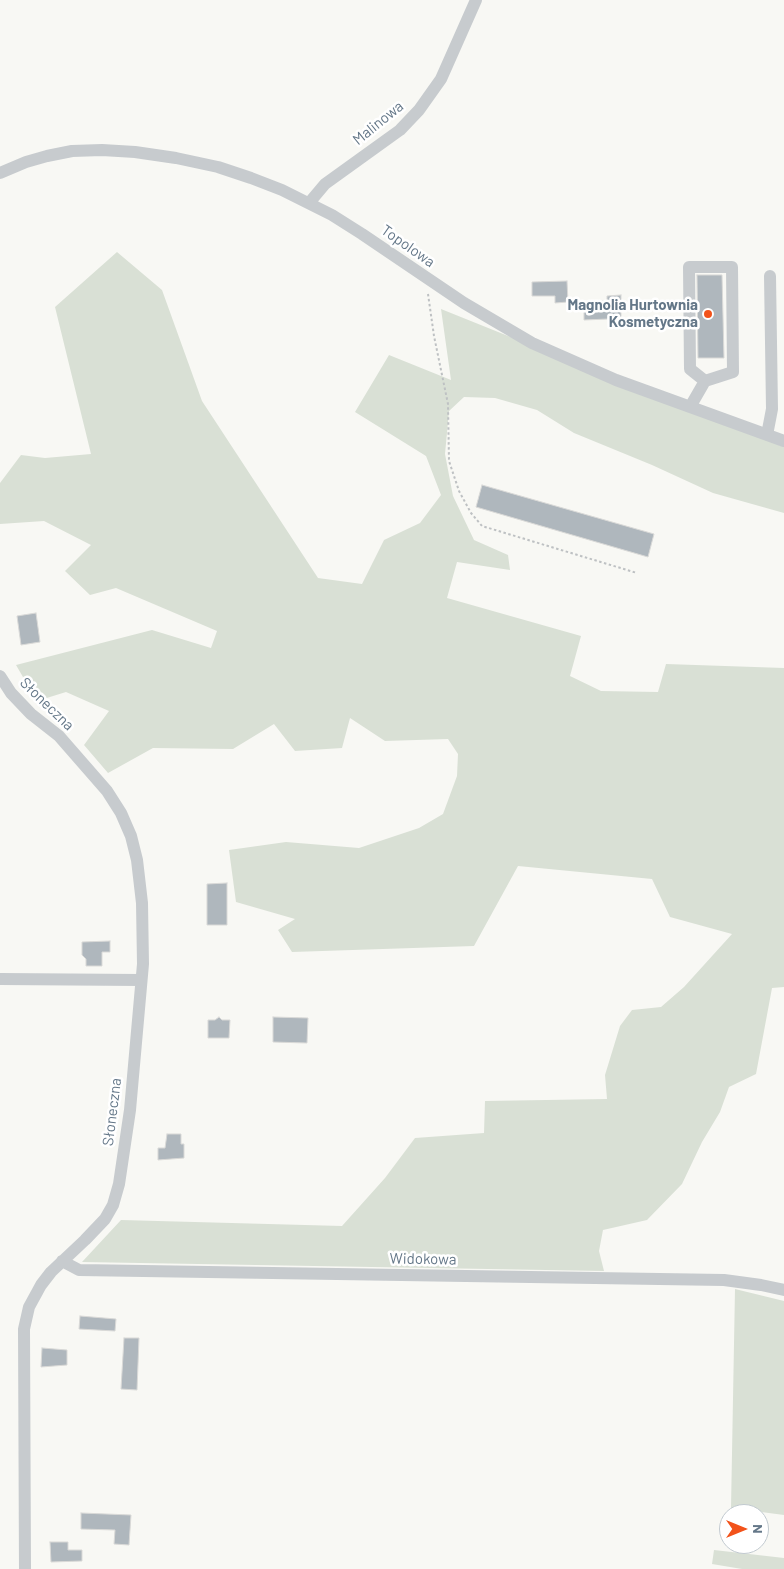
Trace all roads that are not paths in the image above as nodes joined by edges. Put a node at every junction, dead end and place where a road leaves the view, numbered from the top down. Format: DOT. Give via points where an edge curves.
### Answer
graph roads {
  1 [pos="476,0"];
  2 [pos="0,173"];
  3 [pos="309,203"];
  4 [pos="770,276"];
  5 [pos="705,381"];
  6 [pos="690,407"];
  7 [pos="767,435"];
  8 [pos="784,441"];
  9 [pos="0,676"];
  10 [pos="0,979"];
  11 [pos="141,980"];
  12 [pos="62,1261"];
  13 [pos="784,1290"];
  14 [pos="25,1569"];
  1 -- 3 [label="street, Malinowa" via="444,73 419,110 396,133 324,184"];
  2 -- 3 [label="street, Topolowa" via="65,152 135,152 228,170"];
  3 -- 6 [label="street, Topolowa" via="362,234 496,324 549,352"];
  4 -- 7 [label="street" via="772,409"];
  5 -- 5 [label="street" via="733,372 732,267 689,267 690,368"];
  5 -- 6 [label="street"];
  6 -- 7 [label="street, Topolowa"];
  7 -- 8 [label="street, Topolowa"];
  9 -- 11 [label="street, Słoneczna" via="11,693 93,774 121,813 137,860 142,903"];
  10 -- 11 [label="street"];
  11 -- 12 [label="street, Słoneczna" via="130,1110 119,1184 105,1219"];
  12 -- 13 [label="street, Widokowa" via="79,1270 724,1280"];
  12 -- 14 [label="street, Słoneczna" via="35,1295 24,1329"];
}
